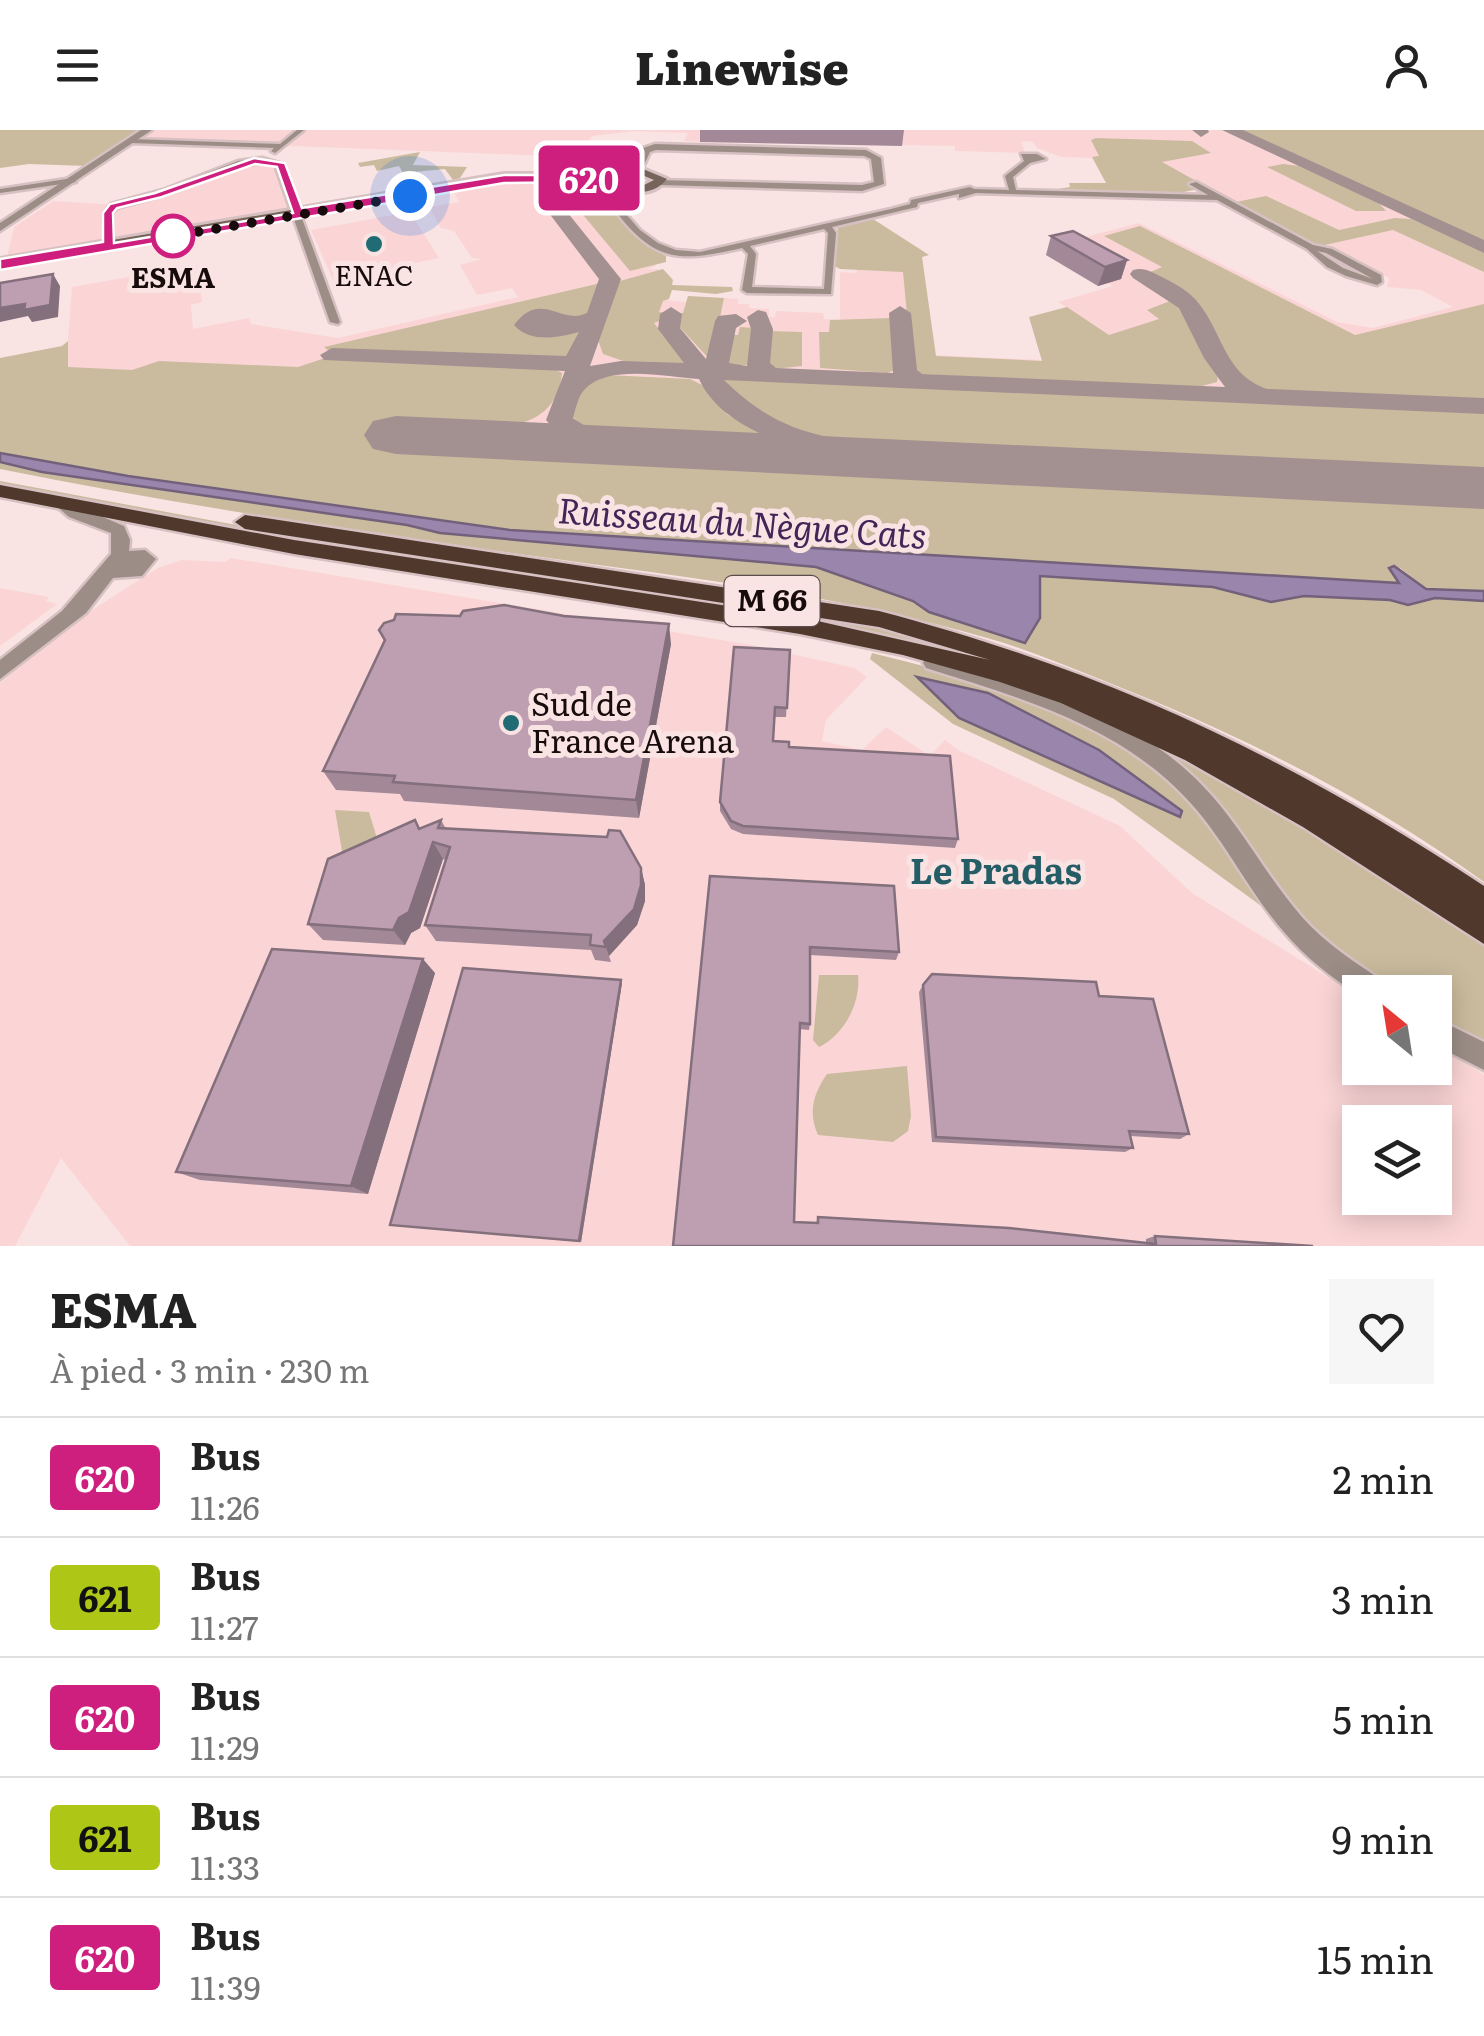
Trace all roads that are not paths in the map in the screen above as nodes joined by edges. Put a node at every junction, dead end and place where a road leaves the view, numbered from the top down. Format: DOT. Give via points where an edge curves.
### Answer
graph roads {
  1 [pos="147,130"];
  2 [pos="300,130"];
  3 [pos="131,141"];
  4 [pos="281,146"];
  5 [pos="265,160"];
  6 [pos="1028,161"];
  7 [pos="637,169"];
  8 [pos="73,180"];
  9 [pos="621,182"];
  10 [pos="660,182"];
  11 [pos="1192,184"];
  12 [pos="646,188"];
  13 [pos="0,191"];
  14 [pos="1013,192"];
  15 [pos="1217,198"];
  16 [pos="624,202"];
  17 [pos="298,213"];
  18 [pos="826,227"];
  19 [pos="0,228"];
  20 [pos="108,246"];
  21 [pos="746,246"];
  22 [pos="1310,247"];
  23 [pos="0,265"];
  24 [pos="335,322"];
  25 [pos="0,476"];
  26 [pos="0,491"];
  27 [pos="62,505"];
  28 [pos="117,562"];
  29 [pos="70,614"];
  30 [pos="847,634"];
  31 [pos="0,671"];
  32 [pos="1484,903"];
  33 [pos="1484,929"];
  34 [pos="1354,975"];
  1 -- 3 [label="street"];
  2 -- 4 [label="street"];
  3 -- 4 [label="street"];
  3 -- 8 [label="street"];
  4 -- 5 [label="street"];
  5 -- 17 [label="street" via="282,166"];
  5 -- 20 [label="street" via="114,206"];
  6 -- 14 [label="street" via="1009,176"];
  7 -- 9 [label="main road"];
  7 -- 10 [label="main road"];
  7 -- 10 [label="street" via="647,149 660,146 866,153 876,158 878,184"];
  8 -- 13 [label="street"];
  8 -- 19 [label="street"];
  9 -- 12 [label="main road"];
  9 -- 16 [label="street"];
  9 -- 17 [label="main road" via="504,180"];
  10 -- 12 [label="main road"];
  11 -- 15 [label="street"];
  12 -- 16 [label="street"];
  14 -- 15 [label="street"];
  14 -- 18 [label="street" via="972,190"];
  15 -- 22 [label="street"];
  16 -- 21 [label="street" via="623,216 662,250 700,255"];
  17 -- 20 [label="main road"];
  17 -- 24 [label="street"];
  18 -- 21 [label="street"];
  18 -- 21 [label="street" via="832,234 828,292 747,290 752,254"];
  20 -- 23 [label="main road"];
  22 -- 22 [label="street" via="1362,280 1377,282 1340,257"];
  25 -- 32 [label="highway, M 66" via="255,524 879,619 964,640 1087,682 1279,772"];
  26 -- 27 [label="highway, M 66"];
  27 -- 28 [label="street, M 66" via="118,530"];
  27 -- 30 [label="highway, M 66" via="302,550"];
  28 -- 29 [label="street"];
  28 -- 29 [label="street" via="116,573 136,572"];
  29 -- 31 [label="street"];
  30 -- 33 [label="highway, M 66" via="1010,675 1147,731 1319,820"];
  30 -- 34 [label="street, M 66" via="1075,713 1156,758 1206,804 1310,943"];
}
